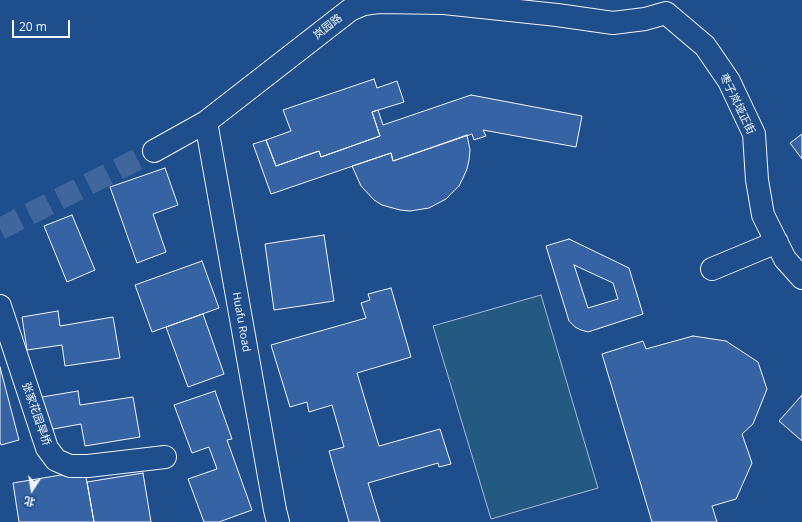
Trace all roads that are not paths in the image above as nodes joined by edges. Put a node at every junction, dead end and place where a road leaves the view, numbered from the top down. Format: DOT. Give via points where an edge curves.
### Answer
graph roads {
  1 [pos="671,6"];
  2 [pos="206,122"];
  3 [pos="154,151"];
  4 [pos="777,242"];
  5 [pos="712,269"];
  6 [pos="802,278"];
  7 [pos="0,306"];
  8 [pos="164,457"];
  9 [pos="278,522"];
  1 -- 2 [label="street, 岚园路" via="645,19 613,23 444,3 364,4 350,10"];
  1 -- 4 [label="street, 枣子岚垭正街" via="705,46 732,88 754,134 757,180 763,215"];
  2 -- 3 [label="street, 岚园路"];
  2 -- 9 [label="street, Huafu Road"];
  4 -- 5 [label="street"];
  4 -- 6 [label="street, 枣子岚垭正街" via="785,259"];
  7 -- 8 [label="street, 张家花园旱桥" via="46,448 56,460 70,466 88,466"];
}
